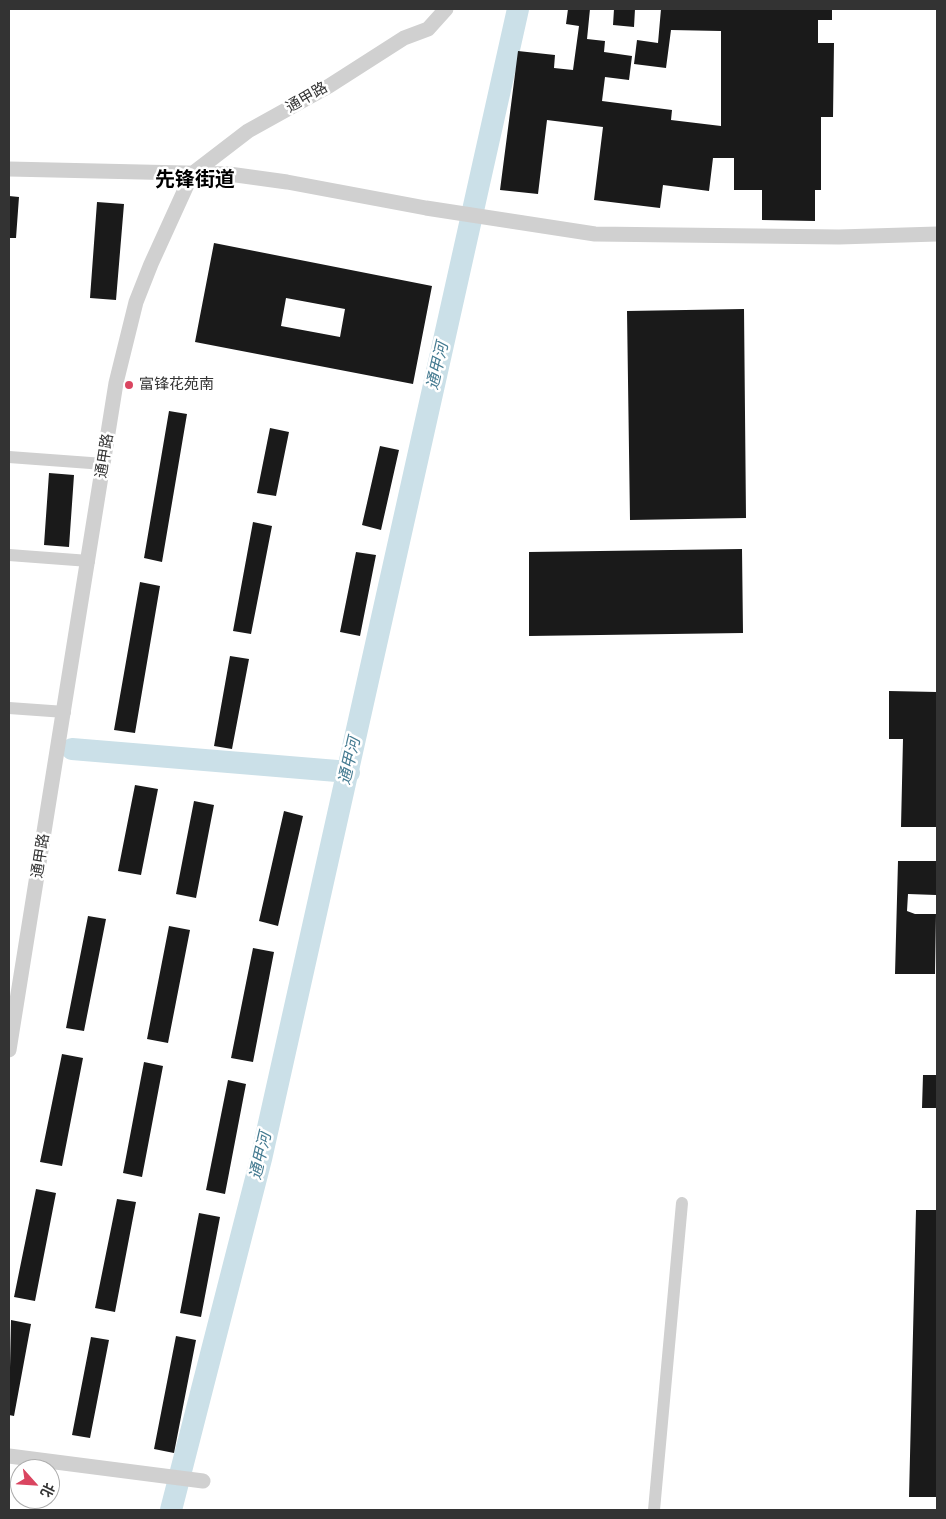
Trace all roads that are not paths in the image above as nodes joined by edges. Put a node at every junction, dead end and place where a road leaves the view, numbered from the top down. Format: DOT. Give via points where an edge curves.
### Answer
graph roads {
  1 [pos="446,9"];
  2 [pos="9,169"];
  3 [pos="192,174"];
  4 [pos="937,234"];
  5 [pos="9,458"];
  6 [pos="104,464"];
  7 [pos="9,554"];
  8 [pos="89,561"];
  9 [pos="9,708"];
  10 [pos="65,712"];
  11 [pos="9,1050"];
  12 [pos="682,1203"];
  13 [pos="9,1456"];
  14 [pos="203,1481"];
  15 [pos="654,1510"];
  1 -- 3 [label="street, 通甲路" via="428,29 404,38 329,86 248,131"];
  2 -- 3 [label="street"];
  3 -- 4 [label="street" via="229,174 288,182 595,234 840,237"];
  3 -- 6 [label="street, 通甲路" via="136,302 116,383"];
  5 -- 6 [label="street"];
  6 -- 8 [label="street, 通甲路"];
  7 -- 8 [label="street"];
  8 -- 10 [label="street, 通甲路"];
  9 -- 10 [label="street"];
  10 -- 11 [label="street, 通甲路"];
  12 -- 15 [label="street"];
  13 -- 14 [label="street"];
}
